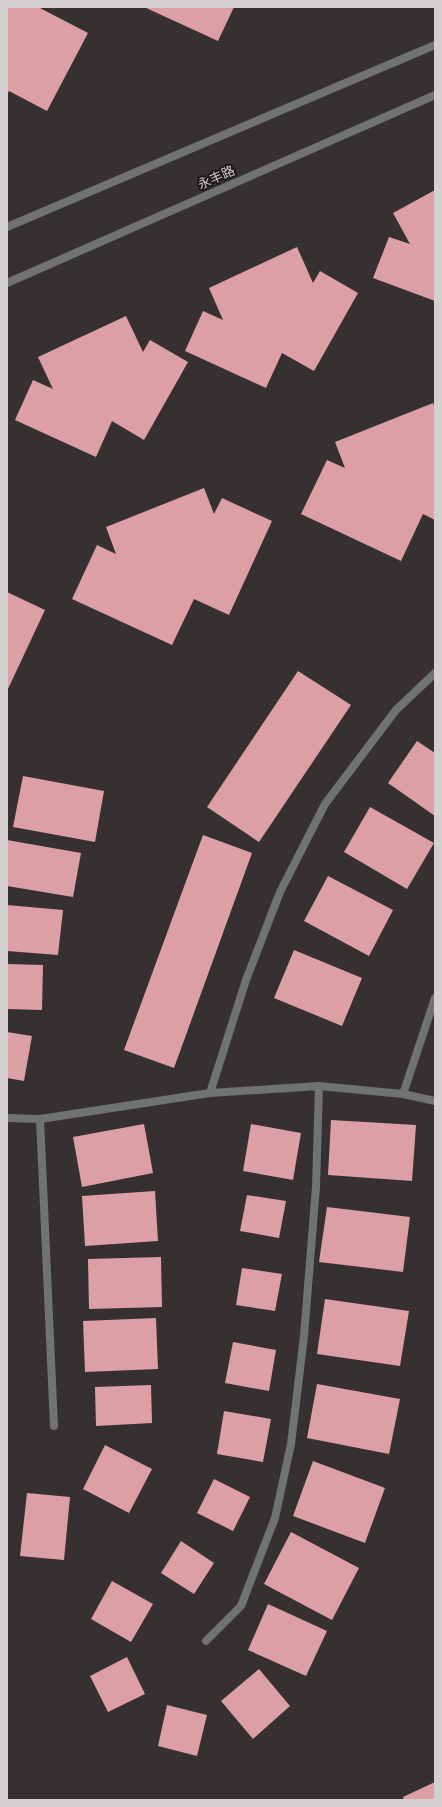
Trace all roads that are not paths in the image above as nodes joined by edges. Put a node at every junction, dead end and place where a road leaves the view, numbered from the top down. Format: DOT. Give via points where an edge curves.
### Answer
graph roads {
  1 [pos="435,45"];
  2 [pos="435,95"];
  3 [pos="7,227"];
  4 [pos="7,283"];
  5 [pos="435,673"];
  6 [pos="435,998"];
  7 [pos="319,1086"];
  8 [pos="210,1093"];
  9 [pos="403,1094"];
  10 [pos="435,1101"];
  11 [pos="7,1118"];
  12 [pos="40,1119"];
  13 [pos="54,1426"];
  14 [pos="206,1641"];
  1 -- 3 [label="street"];
  2 -- 4 [label="street, 永丰路"];
  5 -- 8 [label="street" via="396,710 325,804 277,900 246,980"];
  6 -- 9 [label="street"];
  7 -- 8 [label="street"];
  7 -- 9 [label="street"];
  7 -- 14 [label="street" via="316,1187 304,1328 289,1451 275,1518 241,1606"];
  8 -- 12 [label="street"];
  9 -- 10 [label="street"];
  11 -- 12 [label="street"];
  12 -- 13 [label="street"];
}
